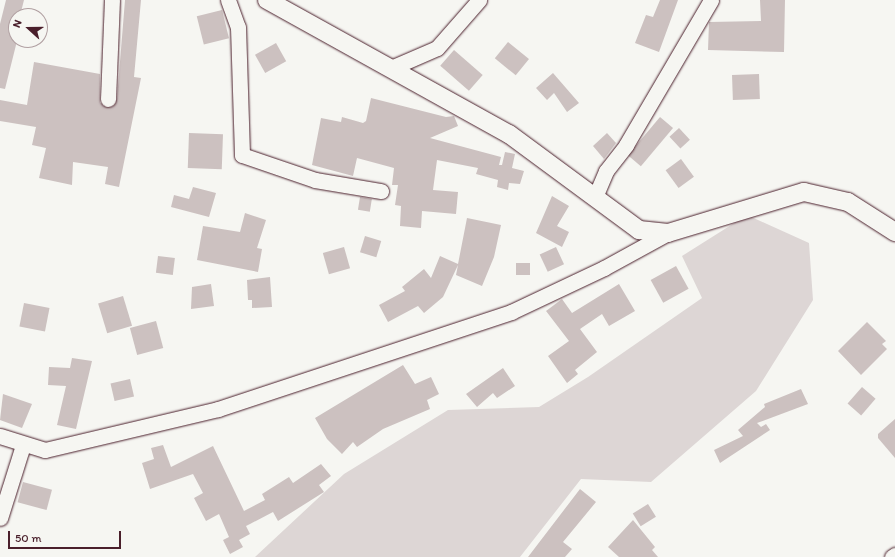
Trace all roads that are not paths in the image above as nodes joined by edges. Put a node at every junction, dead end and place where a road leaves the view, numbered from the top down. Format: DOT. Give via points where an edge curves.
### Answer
graph roads {
  1 [pos="112,0"];
  2 [pos="228,0"];
  3 [pos="267,0"];
  4 [pos="479,0"];
  5 [pos="711,0"];
  6 [pos="391,68"];
  7 [pos="108,99"];
  8 [pos="381,191"];
  9 [pos="595,197"];
  10 [pos="895,232"];
  11 [pos="668,233"];
  12 [pos="0,436"];
  13 [pos="23,446"];
  14 [pos="0,518"];
  15 [pos="895,555"];
  16 [pos="892,557"];
  1 -- 7 [label="street"];
  2 -- 8 [label="street" via="238,27 242,155 315,180"];
  3 -- 6 [label="main road"];
  4 -- 6 [label="street" via="437,48"];
  5 -- 9 [label="street" via="626,145 606,171"];
  6 -- 9 [label="main road" via="509,134"];
  9 -- 11 [label="main road" via="639,230"];
  10 -- 11 [label="main road" via="848,202 804,192"];
  11 -- 13 [label="street" via="517,309 262,395 83,444 45,450"];
  12 -- 13 [label="street"];
  13 -- 14 [label="street"];
  15 -- 16 [label="street"];
}
